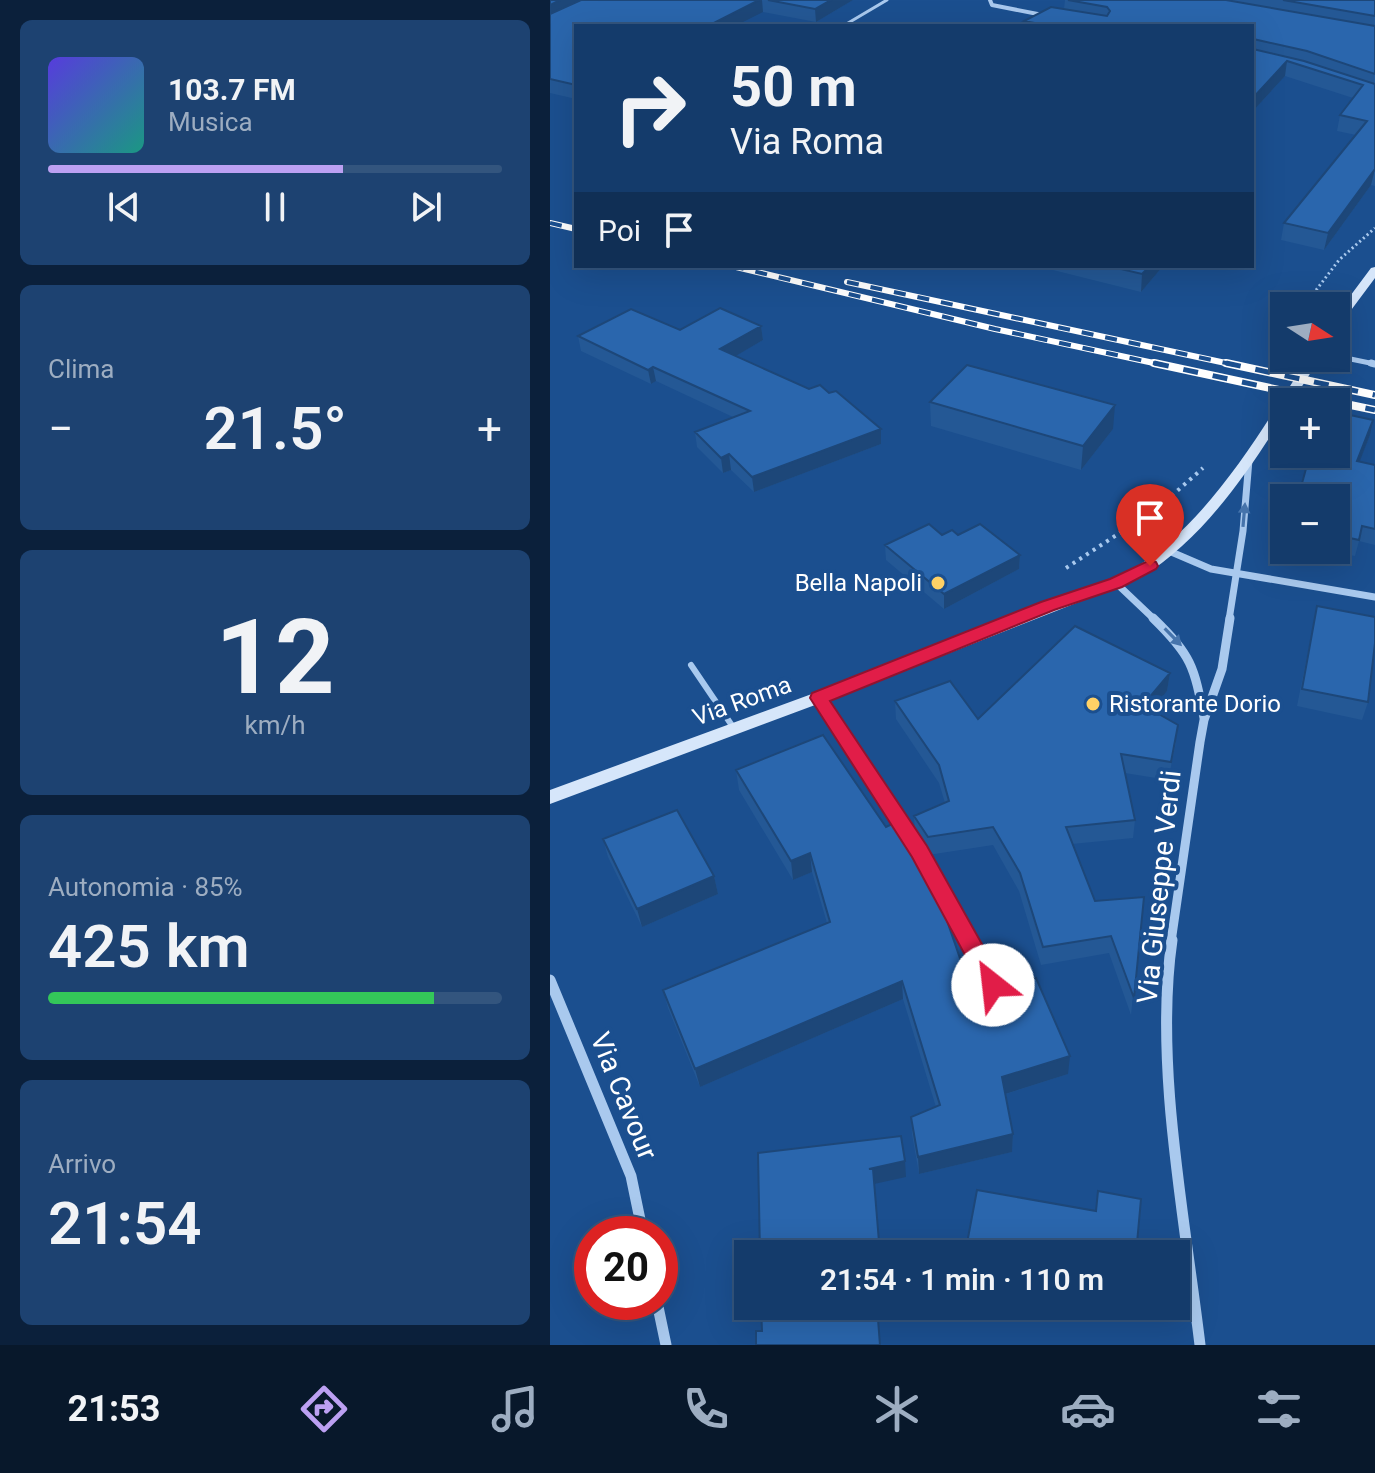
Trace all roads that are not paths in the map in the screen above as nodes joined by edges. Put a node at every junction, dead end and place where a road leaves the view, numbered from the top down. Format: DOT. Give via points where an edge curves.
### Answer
graph roads {
  1 [pos="887,0"];
  2 [pos="990,0"];
  3 [pos="1062,18"];
  4 [pos="846,24"];
  5 [pos="1375,270"];
  6 [pos="1350,304"];
  7 [pos="1350,359"];
  8 [pos="1375,364"];
  9 [pos="1270,425"];
  10 [pos="1250,455"];
  11 [pos="1169,551"];
  12 [pos="1236,574"];
  13 [pos="1116,583"];
  14 [pos="1375,597"];
  15 [pos="691,665"];
  16 [pos="819,698"];
  17 [pos="1204,720"];
  18 [pos="735,730"];
  19 [pos="550,797"];
  20 [pos="912,839"];
  21 [pos="920,852"];
  22 [pos="550,980"];
  23 [pos="993,985"];
  24 [pos="639,1216"];
  25 [pos="661,1320"];
  26 [pos="666,1345"];
  27 [pos="1200,1345"];
  1 -- 4 [label="lane"];
  2 -- 3 [label="street" via="992,5"];
  5 -- 6 [label="main road"];
  7 -- 8 [label="street"];
  9 -- 10 [label="main road, Via Roma"];
  10 -- 11 [label="main road, Via Roma" via="1202,520"];
  12 -- 10 [label="street, Via Giuseppe Verdi, one-way"];
  11 -- 12 [label="street" via="1200,566"];
  11 -- 13 [label="main road, Via Roma"];
  12 -- 14 [label="street"];
  12 -- 17 [label="street, Via Giuseppe Verdi" via="1222,669"];
  13 -- 16 [label="main road, Via Roma"];
  13 -- 17 [label="street, Via Giuseppe Verdi, one-way" via="1183,647 1194,667"];
  15 -- 18 [label="lane"];
  16 -- 18 [label="main road, Via Roma"];
  16 -- 20 [label="lane"];
  17 -- 27 [label="street, Via Giuseppe Verdi" via="1167,973 1170,1095"];
  18 -- 19 [label="main road, Via Roma"];
  21 -- 23 [label="lane"];
  22 -- 24 [label="street, Via Cavour" via="631,1176"];
  25 -- 26 [label="street"];
}
